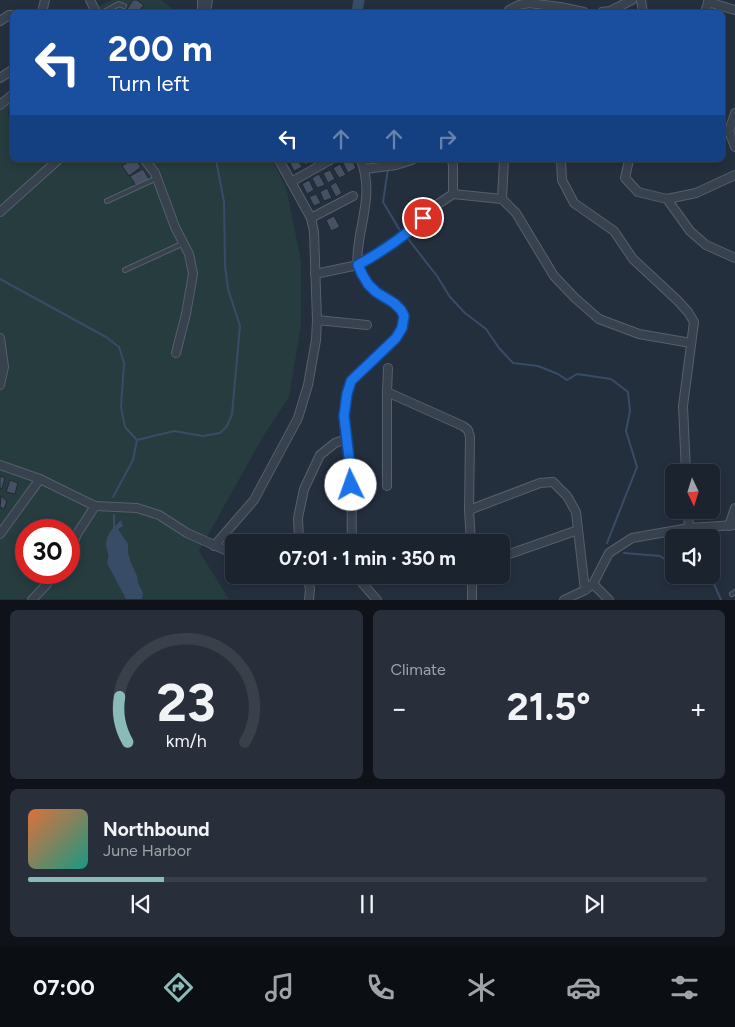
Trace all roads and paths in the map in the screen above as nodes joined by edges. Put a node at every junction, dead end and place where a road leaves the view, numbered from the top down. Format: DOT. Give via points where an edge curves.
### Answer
graph roads {
  1 [pos="632,0"];
  2 [pos="708,1"];
  3 [pos="124,6"];
  4 [pos="108,10"];
  5 [pos="509,10"];
  6 [pos="574,10"];
  7 [pos="614,10"];
  8 [pos="735,10"];
  9 [pos="735,113"];
  10 [pos="726,133"];
  11 [pos="735,147"];
  12 [pos="56,162"];
  13 [pos="147,162"];
  14 [pos="280,162"];
  15 [pos="326,162"];
  16 [pos="363,162"];
  17 [pos="406,162"];
  18 [pos="452,162"];
  19 [pos="504,162"];
  20 [pos="561,162"];
  21 [pos="629,162"];
  22 [pos="365,169"];
  23 [pos="735,175"];
  24 [pos="157,178"];
  25 [pos="291,182"];
  26 [pos="453,194"];
  27 [pos="353,196"];
  28 [pos="502,199"];
  29 [pos="667,199"];
  30 [pos="107,201"];
  31 [pos="0,212"];
  32 [pos="311,218"];
  33 [pos="184,243"];
  34 [pos="735,258"];
  35 [pos="358,265"];
  36 [pos="125,270"];
  37 [pos="315,274"];
  38 [pos="317,320"];
  39 [pos="367,325"];
  40 [pos="0,338"];
  41 [pos="691,343"];
  42 [pos="176,353"];
  43 [pos="2,362"];
  44 [pos="388,368"];
  45 [pos="0,385"];
  46 [pos="388,392"];
  47 [pos="346,439"];
  48 [pos="0,464"];
  49 [pos="686,464"];
  50 [pos="40,479"];
  51 [pos="387,486"];
  52 [pos="95,506"];
  53 [pos="735,508"];
  54 [pos="469,510"];
  55 [pos="688,519"];
  56 [pos="732,526"];
  57 [pos="80,528"];
  58 [pos="689,528"];
  59 [pos="578,530"];
  60 [pos="0,534"];
  61 [pos="299,534"];
  62 [pos="352,534"];
  63 [pos="470,534"];
  64 [pos="214,546"];
  65 [pos="225,550"];
  66 [pos="510,554"];
  67 [pos="47,584"];
  68 [pos="309,584"];
  69 [pos="363,584"];
  70 [pos="472,584"];
  71 [pos="594,584"];
  72 [pos="586,590"];
  73 [pos="32,600"];
  74 [pos="309,600"];
  75 [pos="377,600"];
  76 [pos="472,600"];
  77 [pos="564,600"];
  78 [pos="609,600"];
  1 -- 7 [label="street"];
  2 -- 8 [label="street"];
  3 -- 4 [label="lane" via="119,4"];
  5 -- 6 [label="street" via="529,3"];
  9 -- 10 [label="street"];
  10 -- 11 [label="street"];
  12 -- 31 [label="street"];
  13 -- 24 [label="street"];
  14 -- 25 [label="street"];
  15 -- 25 [label="street"];
  16 -- 22 [label="street"];
  17 -- 22 [label="street"];
  18 -- 26 [label="street"];
  19 -- 28 [label="street"];
  20 -- 41 [label="street" via="562,180 574,204 614,231 633,259 688,312 694,322"];
  21 -- 29 [label="street" via="625,178 638,192"];
  22 -- 35 [label="street" via="367,200"];
  23 -- 29 [label="street" via="696,193"];
  24 -- 30 [label="lane"];
  24 -- 33 [label="street"];
  25 -- 32 [label="street"];
  26 -- 28 [label="street"];
  26 -- 35 [label="street" via="432,208 414,227"];
  27 -- 32 [label="street"];
  28 -- 41 [label="street" via="516,213 554,276 599,319 639,334"];
  29 -- 34 [label="street" via="690,231 706,246"];
  32 -- 37 [label="street"];
  33 -- 36 [label="lane"];
  33 -- 42 [label="street" via="193,274"];
  35 -- 37 [label="street"];
  35 -- 47 [label="street" via="372,288 394,303 404,316 396,338 351,381 344,416"];
  37 -- 38 [label="street"];
  38 -- 39 [label="street"];
  38 -- 64 [label="street" via="308,385 298,418 254,500"];
  40 -- 43 [label="street"];
  41 -- 49 [label="street" via="682,406"];
  43 -- 45 [label="street"];
  44 -- 46 [label="street"];
  46 -- 51 [label="street"];
  46 -- 54 [label="street" via="468,430"];
  47 -- 61 [label="street" via="320,455 304,489 298,518"];
  47 -- 62 [label="street"];
  48 -- 50 [label="street"];
  50 -- 52 [label="street"];
  50 -- 60 [label="street"];
  52 -- 57 [label="street"];
  52 -- 64 [label="street" via="137,508 160,515"];
  53 -- 56 [label="street"];
  54 -- 59 [label="street" via="540,483 553,482 567,496 576,512"];
  54 -- 63 [label="street"];
  55 -- 58 [label="street"];
  56 -- 58 [label="street"];
  58 -- 71 [label="street" via="632,538 609,553"];
  59 -- 66 [label="street"];
  59 -- 72 [label="street"];
  64 -- 65 [label="street"];
  67 -- 73 [label="street"];
  68 -- 74 [label="street"];
  69 -- 75 [label="street"];
  70 -- 76 [label="street"];
  71 -- 72 [label="street"];
  71 -- 78 [label="street"];
  72 -- 77 [label="street"];
}
